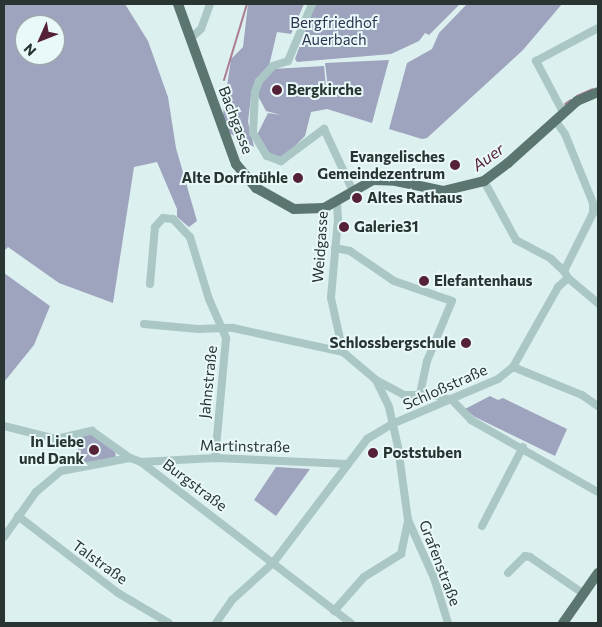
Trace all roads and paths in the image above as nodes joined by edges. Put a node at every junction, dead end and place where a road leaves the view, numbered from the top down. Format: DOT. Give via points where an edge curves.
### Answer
graph roads {
  1 [pos="178,4"];
  2 [pos="210,4"];
  3 [pos="312,4"];
  4 [pos="598,28"];
  5 [pos="191,38"];
  6 [pos="598,92"];
  7 [pos="563,112"];
  8 [pos="554,120"];
  9 [pos="484,181"];
  10 [pos="352,189"];
  11 [pos="337,202"];
  12 [pos="596,214"];
  13 [pos="335,248"];
  14 [pos="566,275"];
  15 [pos="150,284"];
  16 [pos="598,303"];
  17 [pos="144,324"];
  18 [pos="224,329"];
  19 [pos="343,352"];
  20 [pos="513,367"];
  21 [pos="376,380"];
  22 [pos="420,394"];
  23 [pos="452,400"];
  24 [pos="598,406"];
  25 [pos="392,424"];
  26 [pos="4,426"];
  27 [pos="523,447"];
  28 [pos="130,458"];
  29 [pos="215,458"];
  30 [pos="141,462"];
  31 [pos="348,464"];
  32 [pos="598,492"];
  33 [pos="18,516"];
  34 [pos="408,520"];
  35 [pos="482,526"];
  36 [pos="4,537"];
  37 [pos="273,563"];
  38 [pos="508,573"];
  39 [pos="598,573"];
  40 [pos="584,594"];
  41 [pos="334,611"];
  42 [pos="170,623"];
  43 [pos="216,623"];
  44 [pos="351,623"];
  45 [pos="448,623"];
  46 [pos="563,623"];
  1 -- 5 [label="main road, Bachgasse"];
  2 -- 5 [label="street" via="201,29"];
  3 -- 10 [label="street" via="288,61 273,66 259,81 255,92 254,133 266,156 281,161 324,129"];
  4 -- 7 [label="street" via="536,61"];
  5 -- 11 [label="main road, Bachgasse" via="231,151 244,175 269,197 294,209 315,210"];
  6 -- 7 [label="main road, Bachgasse" via="588,94"];
  7 -- 8 [label="main road, Bachgasse"];
  8 -- 9 [label="main road, Bachgasse" via="508,164"];
  8 -- 12 [label="street" via="565,134"];
  9 -- 10 [label="main road, Bachgasse" via="443,190 381,179"];
  9 -- 14 [label="street" via="516,240 551,259"];
  10 -- 11 [label="main road, Bachgasse"];
  11 -- 13 [label="street, Weidgasse"];
  12 -- 14 [label="street, Schloßstraße"];
  13 -- 19 [label="street, Weidgasse" via="331,298"];
  13 -- 22 [label="street" via="357,255 394,281 452,301 426,361"];
  14 -- 16 [label="street"];
  14 -- 20 [label="street, Schloßstraße"];
  15 -- 18 [label="street" via="155,227 163,218 173,219 190,237 209,300"];
  17 -- 18 [label="street, Jahnstraße"];
  18 -- 19 [label="street" via="234,328"];
  18 -- 29 [label="street, Jahnstraße" via="226,345"];
  19 -- 21 [label="street"];
  20 -- 23 [label="street, Schloßstraße" via="502,377"];
  20 -- 24 [label="street" via="582,395"];
  21 -- 22 [label="street" via="404,395"];
  21 -- 25 [label="street" via="389,408"];
  22 -- 23 [label="street"];
  23 -- 25 [label="street, Schloßstraße"];
  23 -- 27 [label="street" via="472,420"];
  25 -- 31 [label="street, Schloßstraße" via="366,439"];
  25 -- 34 [label="street, Grafenstraße"];
  26 -- 28 [label="street, Burgstraße" via="56,439 92,431"];
  27 -- 32 [label="street"];
  27 -- 35 [label="street"];
  28 -- 30 [label="street, Burgstraße"];
  28 -- 33 [label="street" via="61,471 36,492"];
  29 -- 30 [label="street, Martinstraße"];
  29 -- 31 [label="street, Martinstraße"];
  30 -- 37 [label="street, Burgstraße"];
  31 -- 37 [label="street, Schloßstraße"];
  33 -- 36 [label="street"];
  33 -- 42 [label="street, Talstraße" via="118,593"];
  34 -- 41 [label="street" via="401,554 364,577"];
  34 -- 45 [label="street, Grafenstraße" via="434,578"];
  37 -- 41 [label="street, Burgstraße"];
  37 -- 43 [label="street, Schloßstraße" via="232,600"];
  38 -- 40 [label="street" via="526,556 530,557"];
  39 -- 40 [label="main road"];
  40 -- 46 [label="main road"];
  41 -- 44 [label="street, Burgstraße"];
}
